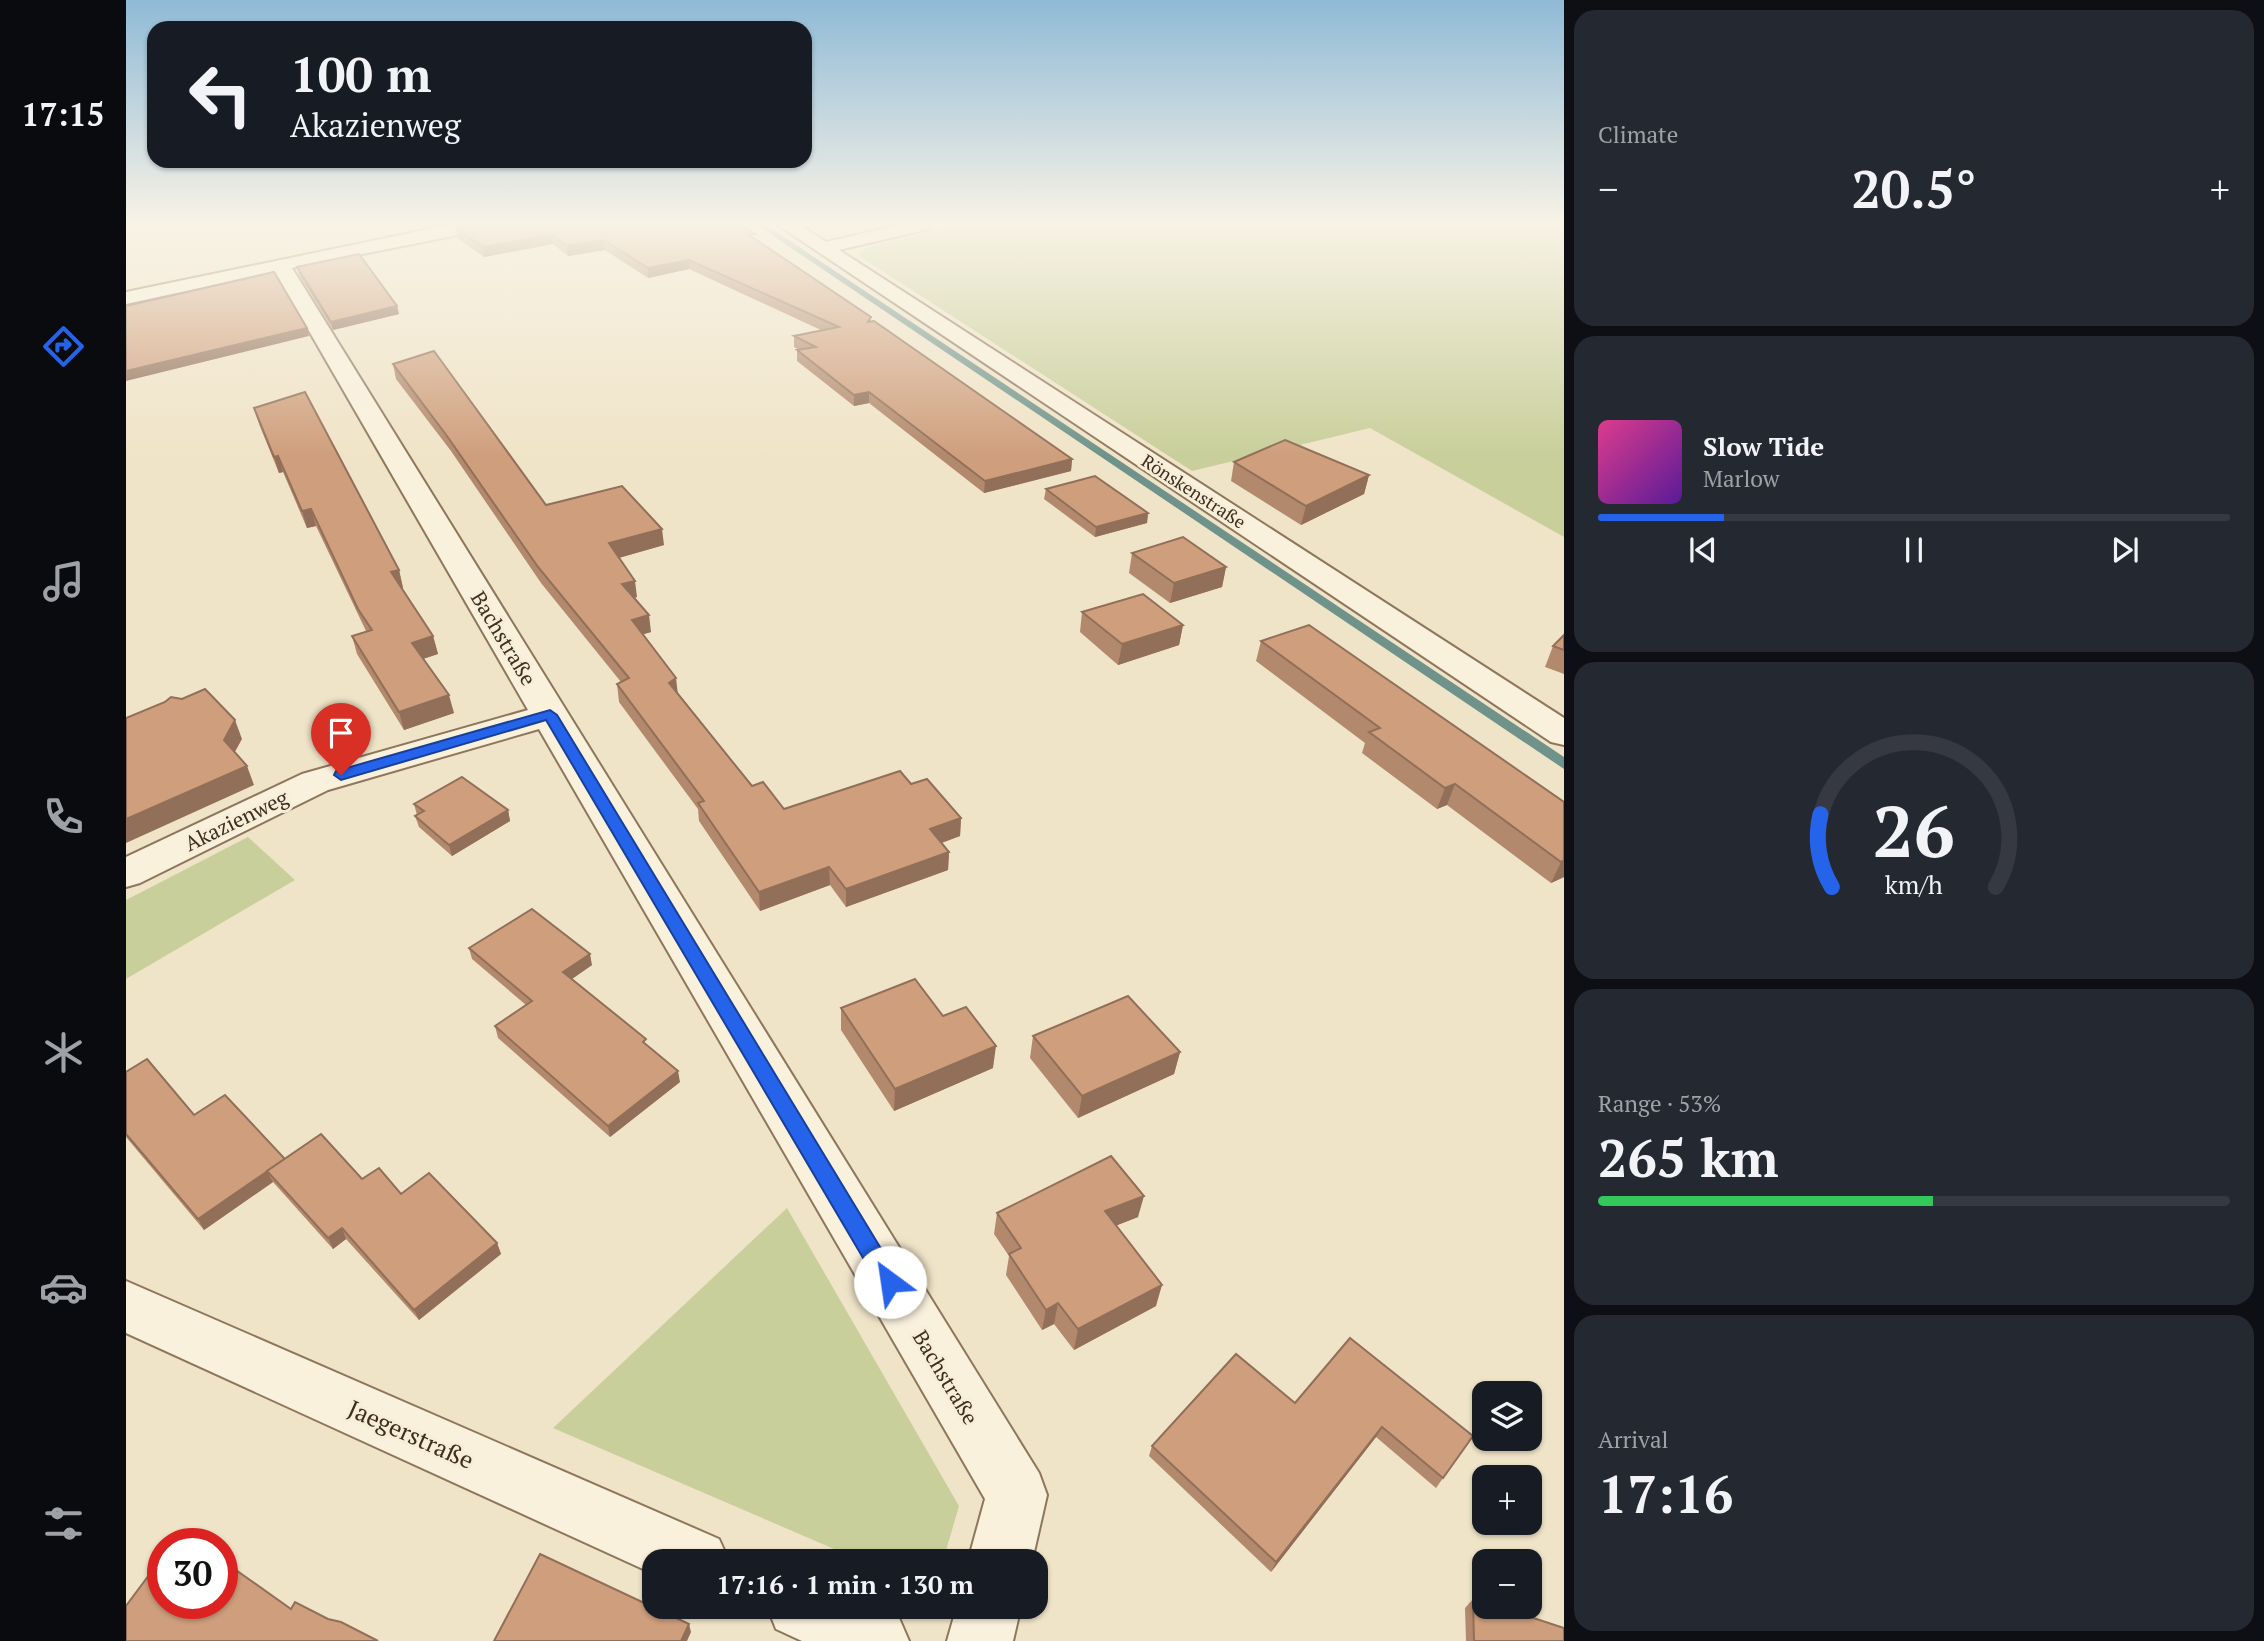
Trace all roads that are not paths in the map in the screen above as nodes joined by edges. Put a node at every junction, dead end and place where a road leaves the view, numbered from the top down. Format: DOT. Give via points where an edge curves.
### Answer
graph roads {
  1 [pos="302,302"];
  2 [pos="906,302"];
  3 [pos="550,715"];
  4 [pos="1564,734"];
  5 [pos="126,873"];
  6 [pos="126,1306"];
  7 [pos="670,1549"];
  8 [pos="1003,1549"];
  9 [pos="828,1619"];
  10 [pos="986,1619"];
  11 [pos="876,1641"];
  12 [pos="980,1641"];
  1 -- 3 [label="street, Bachstraße"];
  2 -- 4 [label="street, Rönskenstraße"];
  3 -- 5 [label="street, Akazienweg" via="315,782"];
  3 -- 8 [label="street, Bachstraße" via="1017,1495"];
  6 -- 7 [label="street, Jaegerstraße"];
  9 -- 11 [label="street"];
  10 -- 12 [label="street"];
}
